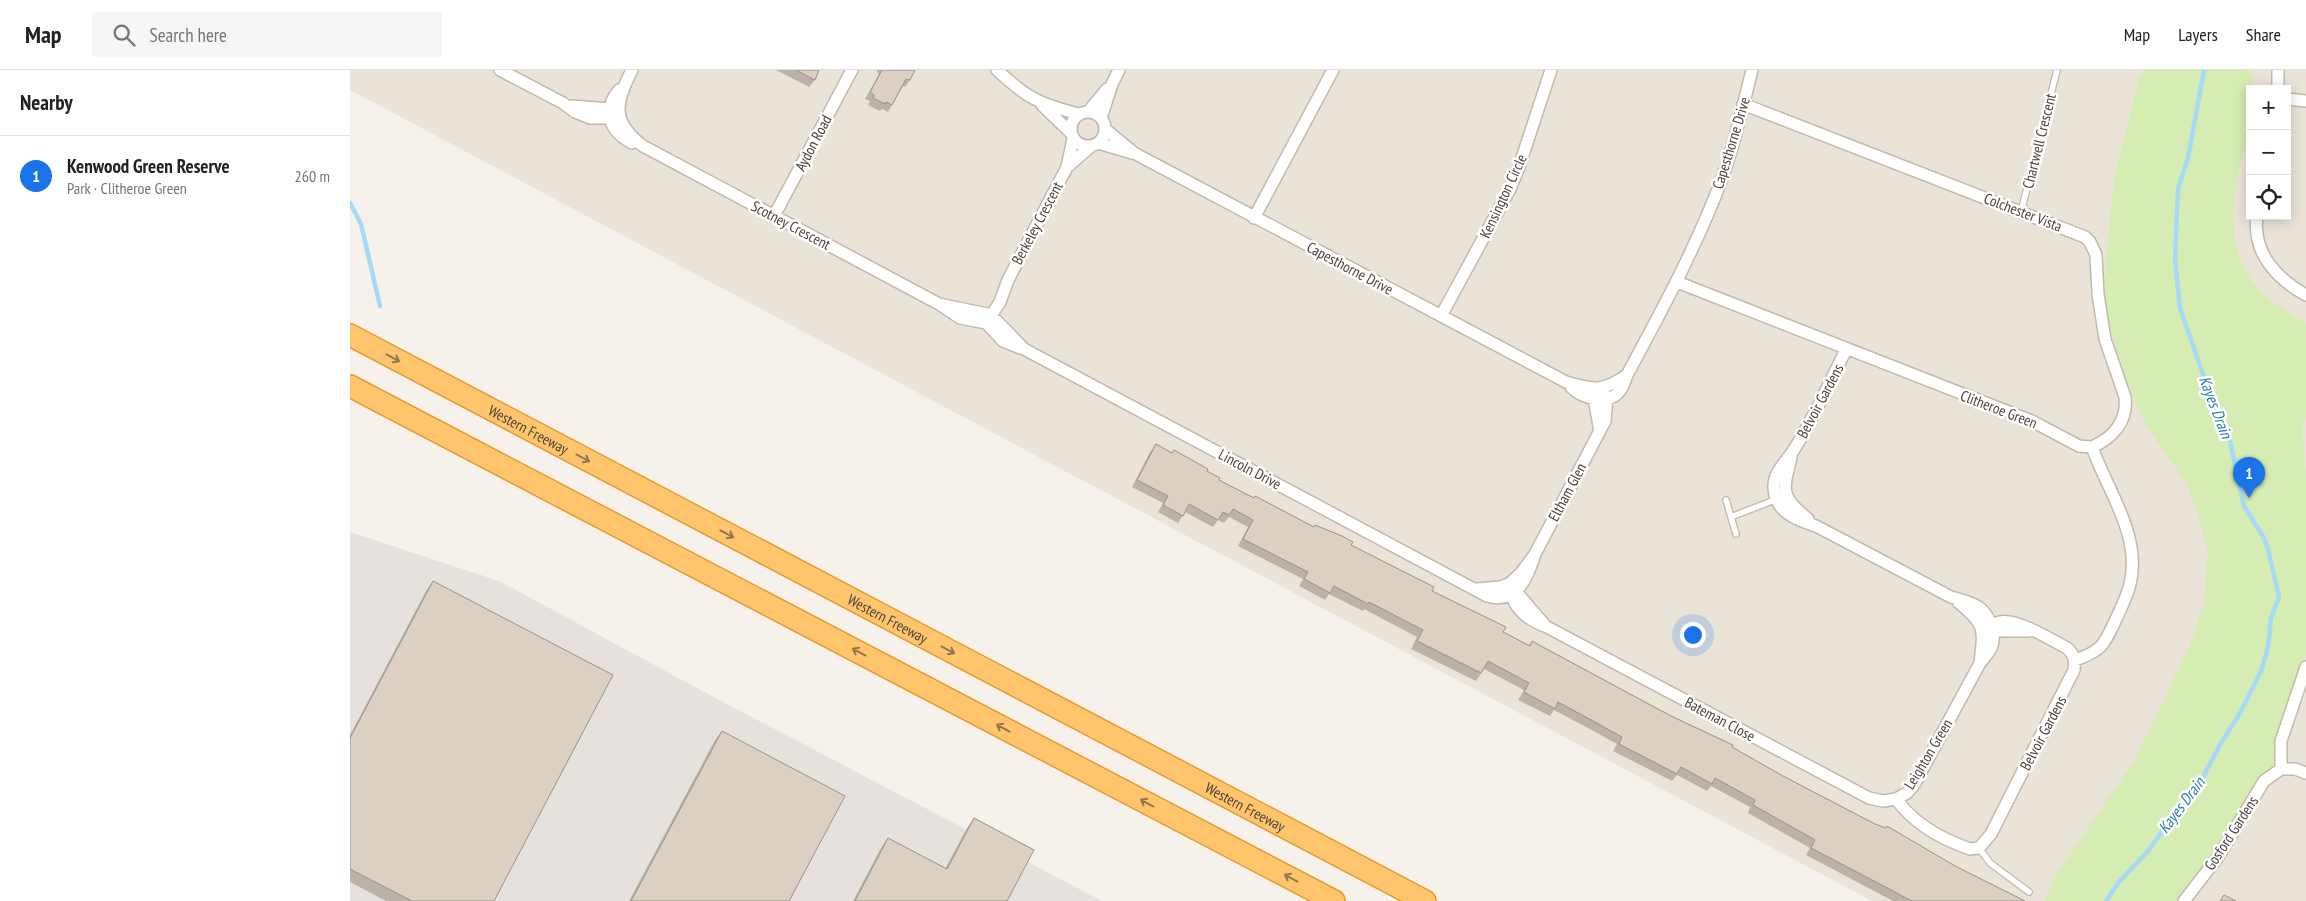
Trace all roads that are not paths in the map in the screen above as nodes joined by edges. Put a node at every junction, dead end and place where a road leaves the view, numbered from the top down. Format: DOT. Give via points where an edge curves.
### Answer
graph roads {
  1 [pos="500,70"];
  2 [pos="852,70"];
  3 [pos="997,70"];
  4 [pos="1119,70"];
  5 [pos="1332,70"];
  6 [pos="1551,70"];
  7 [pos="1752,70"];
  8 [pos="2057,70"];
  9 [pos="2278,70"];
  10 [pos="629,75"];
  11 [pos="1112,84"];
  12 [pos="2278,85"];
  13 [pos="2291,100"];
  14 [pos="2306,102"];
  15 [pos="1041,104"];
  16 [pos="1743,104"];
  17 [pos="612,113"];
  18 [pos="1084,113"];
  19 [pos="1101,118"];
  20 [pos="1105,129"];
  21 [pos="1072,135"];
  22 [pos="1094,145"];
  23 [pos="1134,153"];
  24 [pos="1067,167"];
  25 [pos="2021,212"];
  26 [pos="774,216"];
  27 [pos="1254,218"];
  28 [pos="2257,220"];
  29 [pos="1677,282"];
  30 [pos="2306,295"];
  31 [pos="1441,316"];
  32 [pos="988,318"];
  33 [pos="350,334"];
  34 [pos="1846,350"];
  35 [pos="1566,382"];
  36 [pos="350,386"];
  37 [pos="1604,393"];
  38 [pos="1594,399"];
  39 [pos="1600,431"];
  40 [pos="2092,447"];
  41 [pos="1781,497"];
  42 [pos="1726,500"];
  43 [pos="1731,517"];
  44 [pos="1736,534"];
  45 [pos="1512,591"];
  46 [pos="1989,629"];
  47 [pos="2075,660"];
  48 [pos="2306,667"];
  49 [pos="2281,769"];
  50 [pos="2306,773"];
  51 [pos="1896,799"];
  52 [pos="1979,848"];
  53 [pos="2029,892"];
  54 [pos="1334,901"];
  55 [pos="1425,901"];
  56 [pos="2184,901"];
  1 -- 17 [label="street" via="563,103"];
  2 -- 26 [label="street, Aydon Road"];
  3 -- 15 [label="street"];
  4 -- 11 [label="street"];
  5 -- 27 [label="street"];
  6 -- 31 [label="street, Kensington Circle" via="1513,182"];
  7 -- 16 [label="street, Capesthorne Drive"];
  8 -- 25 [label="lane, Chartwell Crescent"];
  9 -- 12 [label="street"];
  10 -- 17 [label="street" via="612,98"];
  11 -- 18 [label="street"];
  11 -- 19 [label="street"];
  13 -- 14 [label="street"];
  15 -- 18 [label="street"];
  15 -- 21 [label="street"];
  16 -- 25 [label="street, Colchester Vista"];
  16 -- 29 [label="street, Capesthorne Drive" via="1723,175"];
  17 -- 26 [label="street, Scotney Crescent" via="643,146"];
  18 -- 19 [label="street"];
  18 -- 21 [label="street" via="1072,121"];
  19 -- 20 [label="street"];
  20 -- 22 [label="street" via="1104,135"];
  20 -- 23 [label="street, Capesthorne Drive"];
  21 -- 22 [label="street" via="1081,145"];
  21 -- 24 [label="street, Berkeley Crescent"];
  22 -- 23 [label="street, Capesthorne Drive"];
  22 -- 24 [label="street, Berkeley Crescent"];
  23 -- 27 [label="street, Capesthorne Drive"];
  24 -- 32 [label="street, Berkeley Crescent" via="1008,280 994,298"];
  25 -- 40 [label="street, Colchester Vista" via="2085,237 2096,255 2105,339 2126,406 2120,425 2110,437"];
  26 -- 32 [label="street, Scotney Crescent" via="960,318"];
  27 -- 31 [label="street, Capesthorne Drive"];
  28 -- 30 [label="street" via="2258,241 2266,261 2284,282"];
  29 -- 34 [label="street, Clitheroe Green"];
  29 -- 37 [label="street, Capesthorne Drive" via="1627,375"];
  31 -- 35 [label="street, Capesthorne Drive"];
  32 -- 45 [label="street, Lincoln Drive" via="1007,344 1024,349 1477,589"];
  33 -- 55 [label="highway, Western Freeway, one-way"];
  34 -- 40 [label="street, Clitheroe Green" via="2032,421 2079,446"];
  34 -- 41 [label="street, Belvoir Gardens" via="1793,452"];
  35 -- 37 [label="street, Capesthorne Drive"];
  35 -- 38 [label="street, Capesthorne Drive" via="1583,396"];
  54 -- 36 [label="highway, one-way"];
  37 -- 38 [label="street"];
  37 -- 39 [label="street, Eltham Glen" via="1608,410"];
  38 -- 39 [label="street"];
  39 -- 45 [label="street, Eltham Glen"];
  40 -- 47 [label="street" via="2130,539 2132,572 2127,594 2102,646 2093,654"];
  41 -- 43 [label="lane"];
  41 -- 46 [label="street" via="1816,526 1951,597"];
  42 -- 43 [label="lane"];
  43 -- 44 [label="lane"];
  45 -- 51 [label="street, Bateman Close" via="1547,627 1869,798"];
  46 -- 47 [label="street" via="2034,632 2067,648"];
  46 -- 51 [label="street, Leighton Green" via="1980,663 1918,777 1907,793"];
  47 -- 52 [label="street, Belvoir Gardens" via="2074,674 2067,688 1991,834"];
  48 -- 49 [label="street" via="2281,741"];
  49 -- 50 [label="street"];
  49 -- 56 [label="street, Gosford Gardens" via="2264,781 2218,857"];
  51 -- 52 [label="street, Leighton Green" via="1921,825 1956,844 1970,849"];
  52 -- 53 [label="lane" via="1990,863"];
}
